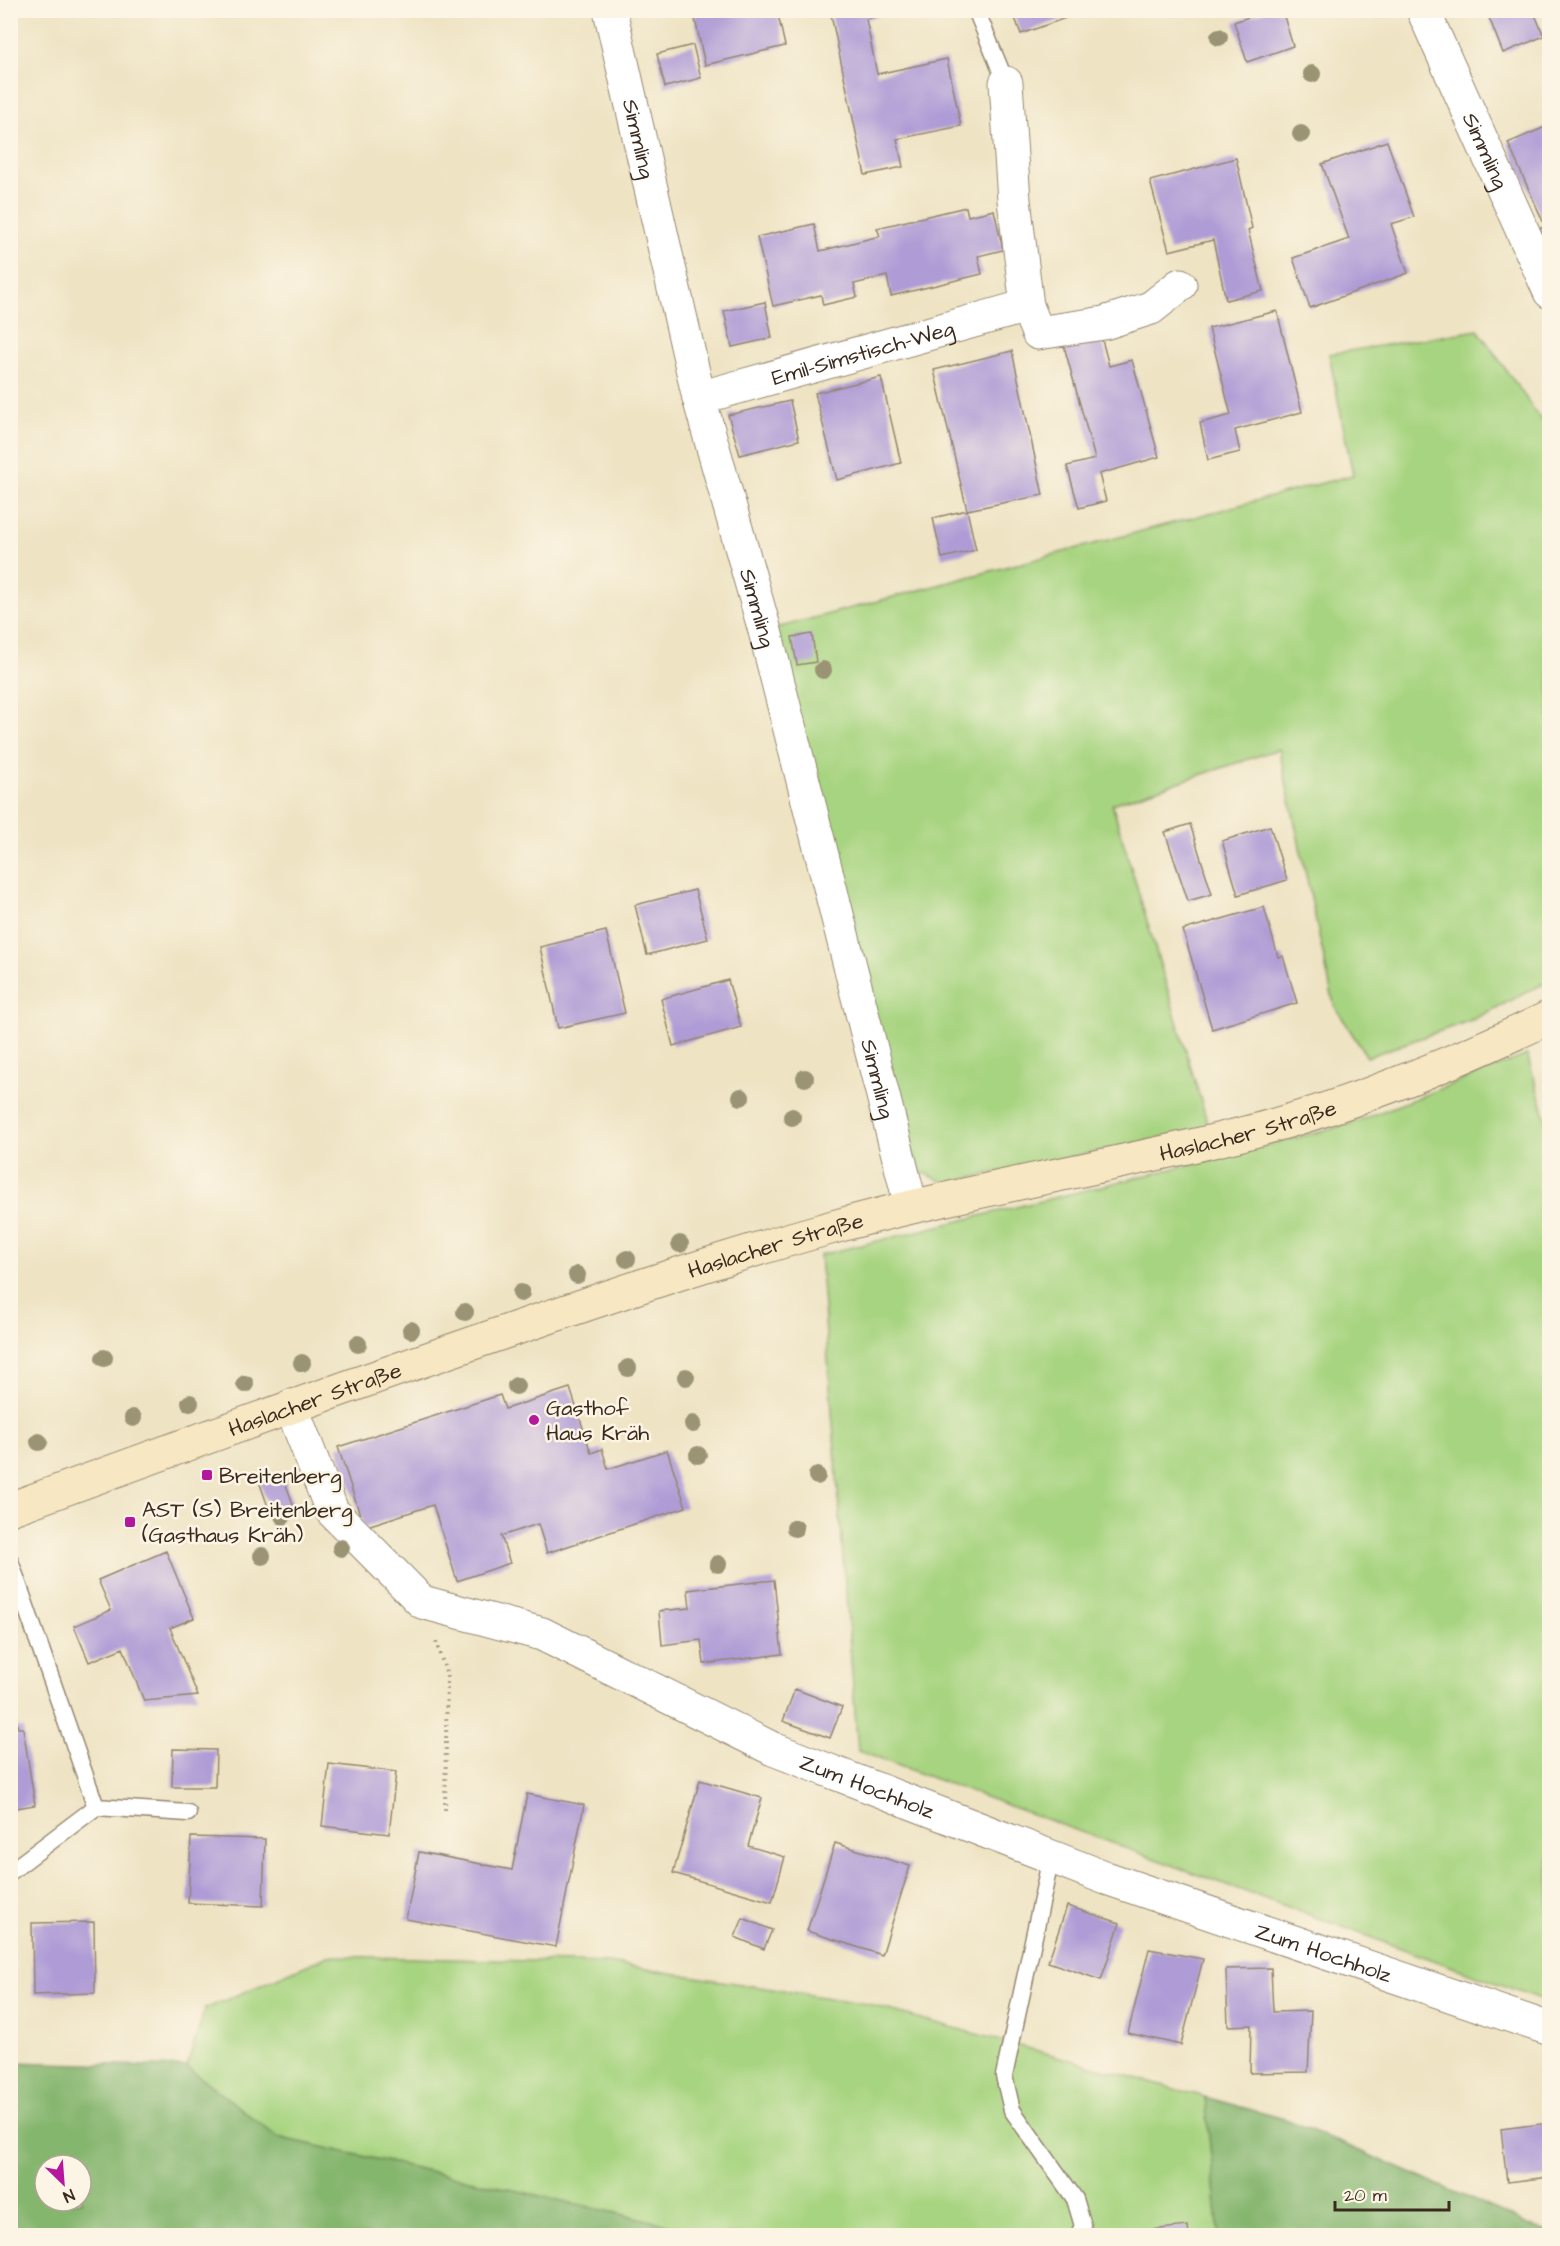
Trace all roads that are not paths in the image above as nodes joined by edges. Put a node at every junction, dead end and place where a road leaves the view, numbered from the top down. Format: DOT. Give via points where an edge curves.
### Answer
graph roads {
  1 [pos="610,10"];
  2 [pos="976,10"];
  3 [pos="1423,10"];
  4 [pos="1006,83"];
  5 [pos="1180,285"];
  6 [pos="1550,292"];
  7 [pos="1027,306"];
  8 [pos="699,398"];
  9 [pos="1550,1017"];
  10 [pos="911,1206"];
  11 [pos="291,1406"];
  12 [pos="10,1509"];
  13 [pos="10,1561"];
  14 [pos="96,1807"];
  15 [pos="188,1814"];
  16 [pos="1051,1857"];
  17 [pos="10,1872"];
  18 [pos="1550,2029"];
  19 [pos="1078,2235"];
  1 -- 8 [label="street, Simmling"];
  2 -- 4 [label="lane"];
  3 -- 6 [label="street, Simmling"];
  4 -- 7 [label="street" via="1014,200"];
  5 -- 7 [label="street" via="1151,308 1104,323 1038,333"];
  7 -- 8 [label="street, Emil-Simstisch-Weg"];
  8 -- 10 [label="street, Simmling" via="768,643"];
  9 -- 10 [label="street, Haslacher Straße" via="1431,1070 1298,1118 1239,1135"];
  10 -- 11 [label="street, Haslacher Straße" via="824,1229 612,1296"];
  11 -- 12 [label="street, Haslacher Straße"];
  11 -- 16 [label="street, Zum Hochholz" via="333,1510 422,1602 542,1634 773,1749"];
  13 -- 14 [label="lane"];
  14 -- 15 [label="lane"];
  14 -- 17 [label="lane"];
  16 -- 18 [label="street, Zum Hochholz"];
  16 -- 19 [label="lane" via="1004,2076 1012,2109 1075,2199 1083,2226"];
}
